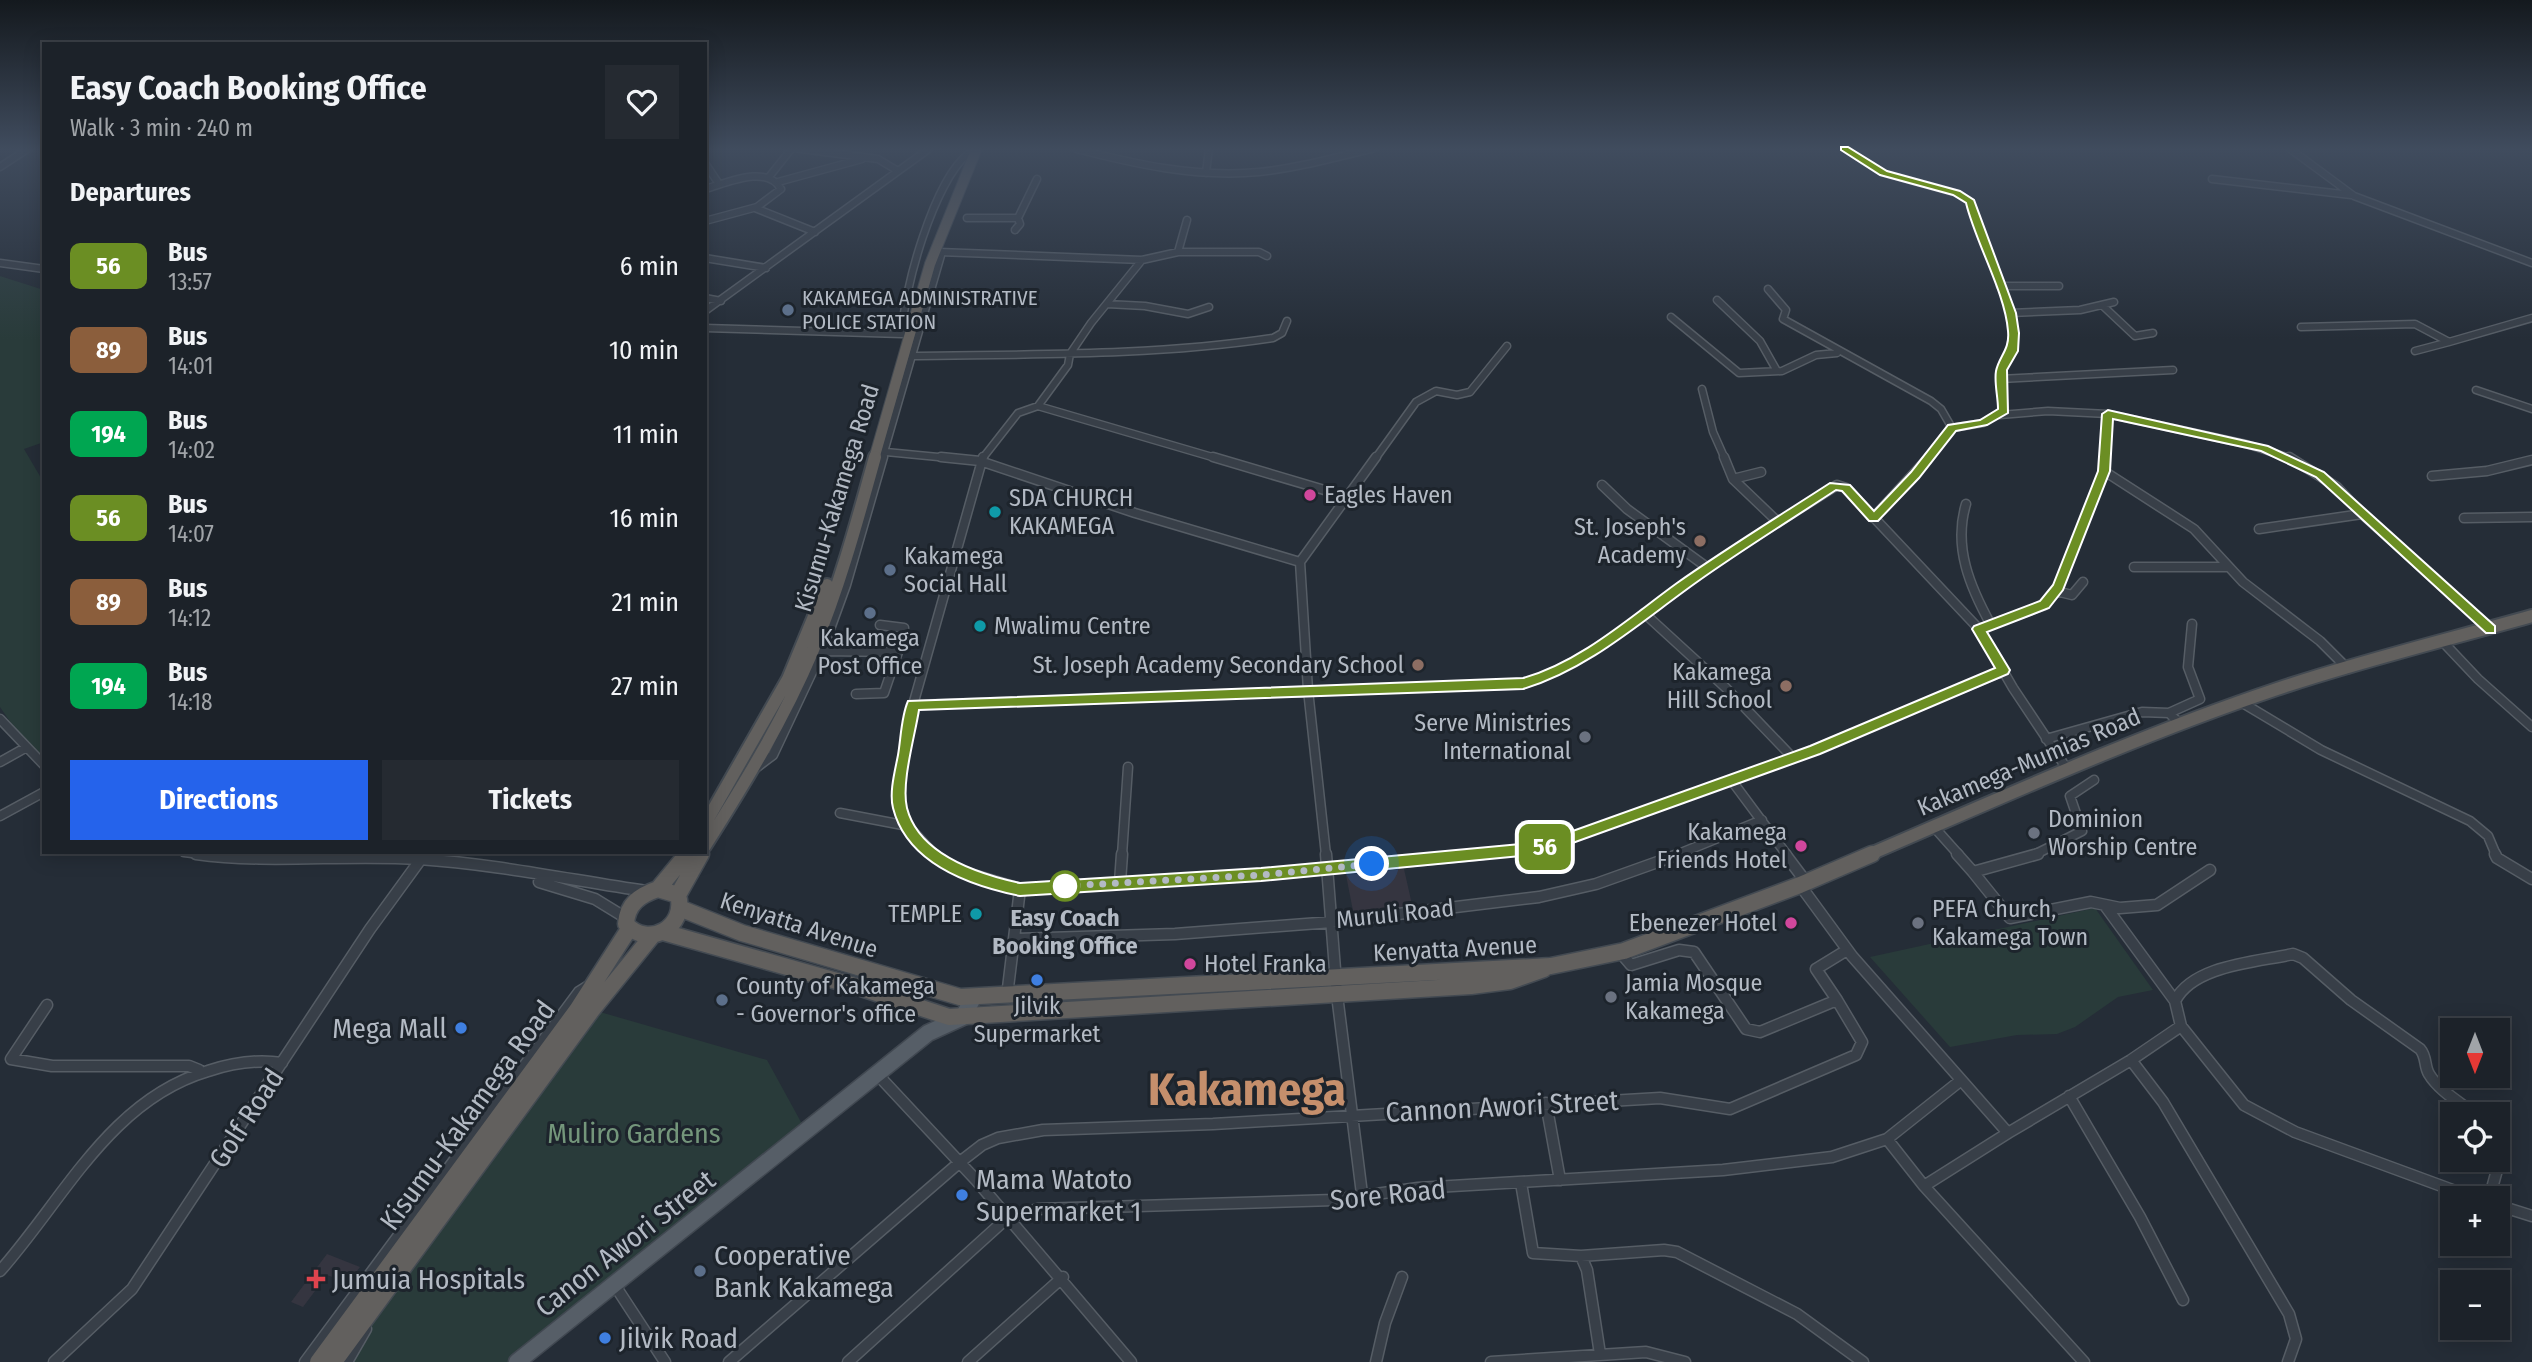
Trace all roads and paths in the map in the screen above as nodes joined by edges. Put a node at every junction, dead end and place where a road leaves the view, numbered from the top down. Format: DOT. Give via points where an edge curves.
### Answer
graph roads {
  1 [pos="741,212"];
  2 [pos="764,212"];
  3 [pos="843,212"];
  4 [pos="942,212"];
  5 [pos="952,212"];
  6 [pos="1021,212"];
  7 [pos="1973,212"];
  8 [pos="2391,212"];
  9 [pos="967,218"];
  10 [pos="1018,218"];
  11 [pos="707,220"];
  12 [pos="1187,220"];
  13 [pos="1015,230"];
  14 [pos="815,232"];
  15 [pos="939,252"];
  16 [pos="1178,252"];
  17 [pos="1267,256"];
  18 [pos="707,258"];
  19 [pos="1142,260"];
  20 [pos="0,263"];
  21 [pos="2532,263"];
  22 [pos="766,268"];
  23 [pos="42,269"];
  24 [pos="2000,286"];
  25 [pos="2059,286"];
  26 [pos="1768,289"];
  27 [pos="707,298"];
  28 [pos="1717,300"];
  29 [pos="722,301"];
  30 [pos="2113,302"];
  31 [pos="1107,304"];
  32 [pos="2102,305"];
  33 [pos="1209,307"];
  34 [pos="707,310"];
  35 [pos="2010,313"];
  36 [pos="1671,317"];
  37 [pos="2532,318"];
  38 [pos="1287,321"];
  39 [pos="2301,327"];
  40 [pos="707,328"];
  41 [pos="2153,333"];
  42 [pos="902,334"];
  43 [pos="2449,342"];
  44 [pos="1507,346"];
  45 [pos="2415,351"];
  46 [pos="1070,354"];
  47 [pos="1844,354"];
  48 [pos="913,356"];
  49 [pos="2173,370"];
  50 [pos="1777,371"];
  51 [pos="2000,379"];
  52 [pos="1702,389"];
  53 [pos="2476,390"];
  54 [pos="1038,405"];
  55 [pos="2532,409"];
  56 [pos="2108,414"];
  57 [pos="2000,415"];
  58 [pos="1952,428"];
  59 [pos="886,452"];
  60 [pos="2532,460"];
  61 [pos="979,461"];
  62 [pos="2104,471"];
  63 [pos="1761,472"];
  64 [pos="2432,476"];
  65 [pos="1733,479"];
  66 [pos="1602,485"];
  67 [pos="876,486"];
  68 [pos="1348,497"];
  69 [pos="862,498"];
  70 [pos="1966,504"];
  71 [pos="2362,514"];
  72 [pos="2532,517"];
  73 [pos="1873,518"];
  74 [pos="2464,518"];
  75 [pos="1778,522"];
  76 [pos="2259,529"];
  77 [pos="1300,562"];
  78 [pos="2134,567"];
  79 [pos="2229,567"];
  80 [pos="1708,568"];
  81 [pos="2083,582"];
  82 [pos="2056,591"];
  83 [pos="1644,614"];
  84 [pos="2532,616"];
  85 [pos="2192,624"];
  86 [pos="880,625"];
  87 [pos="1991,625"];
  88 [pos="1979,629"];
  89 [pos="2490,629"];
  90 [pos="2443,642"];
  91 [pos="822,651"];
  92 [pos="898,652"];
  93 [pos="2348,669"];
  94 [pos="2004,670"];
  95 [pos="1308,690"];
  96 [pos="856,694"];
  97 [pos="2241,702"];
  98 [pos="913,705"];
  99 [pos="2169,713"];
  100 [pos="0,719"];
  101 [pos="2180,724"];
  102 [pos="2532,727"];
  103 [pos="2046,739"];
  104 [pos="25,748"];
  105 [pos="1793,758"];
  106 [pos="0,762"];
  107 [pos="42,763"];
  108 [pos="1128,767"];
  109 [pos="2067,769"];
  110 [pos="752,771"];
  111 [pos="2094,780"];
  112 [pos="1732,781"];
  113 [pos="42,793"];
  114 [pos="840,813"];
  115 [pos="0,816"];
  116 [pos="1762,820"];
  117 [pos="707,821"];
  118 [pos="908,826"];
  119 [pos="1934,827"];
  120 [pos="707,843"];
  121 [pos="196,854"];
  122 [pos="686,854"];
  123 [pos="701,854"];
  124 [pos="421,859"];
  125 [pos="1328,869"];
  126 [pos="2210,870"];
  127 [pos="1973,872"];
  128 [pos="505,873"];
  129 [pos="2532,879"];
  130 [pos="1120,882"];
  131 [pos="1803,883"];
  132 [pos="1020,889"];
  133 [pos="654,890"];
  134 [pos="680,902"];
  135 [pos="2106,907"];
  136 [pos="1332,922"];
  137 [pos="627,923"];
  138 [pos="742,933"];
  139 [pos="657,934"];
  140 [pos="1015,939"];
  141 [pos="730,950"];
  142 [pos="1847,950"];
  143 [pos="1620,952"];
  144 [pos="1550,966"];
  145 [pos="1433,973"];
  146 [pos="1336,979"];
  147 [pos="596,982"];
  148 [pos="1195,986"];
  149 [pos="1436,989"];
  150 [pos="1100,992"];
  151 [pos="947,995"];
  152 [pos="1337,995"];
  153 [pos="1007,996"];
  154 [pos="973,998"];
  155 [pos="1837,1000"];
  156 [pos="2175,1001"];
  157 [pos="1195,1004"];
  158 [pos="47,1005"];
  159 [pos="1099,1009"];
  160 [pos="935,1013"];
  161 [pos="963,1017"];
  162 [pos="2181,1026"];
  163 [pos="928,1033"];
  164 [pos="2131,1060"];
  165 [pos="282,1063"];
  166 [pos="199,1070"];
  167 [pos="878,1075"];
  168 [pos="1960,1081"];
  169 [pos="2069,1096"];
  170 [pos="2459,1102"];
  171 [pos="1546,1103"];
  172 [pos="1351,1115"];
  173 [pos="2008,1133"];
  174 [pos="1886,1139"];
  175 [pos="960,1162"];
  176 [pos="1560,1180"];
  177 [pos="1521,1183"];
  178 [pos="1924,1186"];
  179 [pos="2442,1186"];
  180 [pos="1362,1194"];
  181 [pos="2510,1209"];
  182 [pos="2532,1216"];
  183 [pos="1007,1218"];
  184 [pos="1581,1256"];
  185 [pos="0,1271"];
  186 [pos="1063,1277"];
  187 [pos="1402,1278"];
  188 [pos="614,1284"];
  189 [pos="386,1289"];
  190 [pos="2183,1300"];
  191 [pos="1600,1354"];
  192 [pos="54,1362"];
  193 [pos="305,1362"];
  194 [pos="318,1362"];
  195 [pos="334,1362"];
  196 [pos="347,1362"];
  197 [pos="517,1362"];
  198 [pos="664,1362"];
  199 [pos="729,1362"];
  200 [pos="848,1362"];
  201 [pos="968,1362"];
  202 [pos="1131,1362"];
  203 [pos="1376,1362"];
  204 [pos="1491,1362"];
  205 [pos="1685,1362"];
  206 [pos="1863,1362"];
  207 [pos="2084,1362"];
  208 [pos="2288,1362"];
  1 -- 11 [label="street"];
  2 -- 14 [label="street"];
  3 -- 14 [label="street"];
  4 -- 42 [label="highway, Kisumu-Kakamega Road"];
  5 -- 15 [label="highway, Kisumu-Kakamega Road"];
  6 -- 10 [label="street"];
  7 -- 24 [label="street"];
  8 -- 21 [label="street"];
  9 -- 10 [label="street"];
  10 -- 13 [label="street"];
  12 -- 16 [label="street"];
  14 -- 22 [label="street"];
  15 -- 19 [label="street"];
  15 -- 48 [label="street"];
  15 -- 69 [label="highway, Kisumu-Kakamega Road"];
  16 -- 17 [label="street" via="1259,252"];
  16 -- 19 [label="street"];
  18 -- 22 [label="street"];
  19 -- 31 [label="street"];
  20 -- 23 [label="street"];
  22 -- 29 [label="street"];
  24 -- 25 [label="street"];
  24 -- 35 [label="street"];
  26 -- 47 [label="street" via="1786,310 1783,319"];
  27 -- 29 [label="street"];
  28 -- 50 [label="street" via="1760,341"];
  29 -- 34 [label="street"];
  30 -- 32 [label="street"];
  31 -- 33 [label="street" via="1188,314"];
  31 -- 46 [label="street"];
  32 -- 35 [label="street"];
  32 -- 41 [label="street" via="2135,336"];
  35 -- 51 [label="street" via="2014,343"];
  36 -- 50 [label="street" via="1737,373"];
  37 -- 43 [label="street"];
  38 -- 46 [label="street" via="1279,335 1253,342 1178,351"];
  39 -- 43 [label="street" via="2415,324"];
  40 -- 42 [label="street"];
  42 -- 117 [label="highway, Kisumu-Kakamega Road" via="809,633 750,754"];
  43 -- 45 [label="street"];
  44 -- 68 [label="street" via="1470,392 1460,396 1436,391 1416,402"];
  46 -- 48 [label="street"];
  46 -- 54 [label="street" via="1069,365"];
  47 -- 50 [label="street" via="1816,355"];
  47 -- 58 [label="street" via="1931,401"];
  48 -- 59 [label="street"];
  49 -- 51 [label="street"];
  51 -- 57 [label="street" via="2006,405"];
  52 -- 65 [label="street" via="1713,432"];
  53 -- 55 [label="street"];
  54 -- 61 [label="street" via="1018,414"];
  54 -- 68 [label="street"];
  56 -- 57 [label="street" via="2048,411"];
  56 -- 62 [label="street"];
  56 -- 71 [label="street" via="2291,458 2337,487"];
  57 -- 58 [label="street"];
  58 -- 73 [label="street"];
  59 -- 61 [label="street"];
  59 -- 67 [label="street"];
  60 -- 64 [label="street" via="2487,471"];
  61 -- 77 [label="street"];
  61 -- 98 [label="street"];
  62 -- 79 [label="street" via="2193,529"];
  62 -- 82 [label="street"];
  63 -- 65 [label="street"];
  65 -- 75 [label="street"];
  66 -- 80 [label="street"];
  67 -- 69 [label="street"];
  67 -- 91 [label="street"];
  68 -- 77 [label="street"];
  69 -- 110 [label="highway, Kisumu-Kakamega Road" via="824,621"];
  70 -- 87 [label="street" via="1961,544 1979,603"];
  71 -- 76 [label="street"];
  71 -- 89 [label="street"];
  72 -- 74 [label="street"];
  73 -- 75 [label="street" via="1846,488 1837,485"];
  73 -- 88 [label="street"];
  75 -- 80 [label="street"];
  77 -- 95 [label="street"];
  78 -- 79 [label="street"];
  79 -- 93 [label="street"];
  80 -- 83 [label="street"];
  81 -- 82 [label="street" via="2072,595"];
  82 -- 87 [label="street" via="2045,604"];
  83 -- 95 [label="street" via="1562,668 1523,684"];
  83 -- 105 [label="street" via="1726,688"];
  84 -- 89 [label="highway, Kakamega-Mumias Road"];
  85 -- 99 [label="street" via="2188,667 2200,699"];
  86 -- 92 [label="street" via="904,628"];
  87 -- 88 [label="street"];
  88 -- 94 [label="street"];
  89 -- 90 [label="highway, Kakamega-Mumias Road"];
  90 -- 93 [label="highway, Kakamega-Mumias Road"];
  90 -- 102 [label="street"];
  91 -- 92 [label="street"];
  91 -- 110 [label="street" via="773,755"];
  92 -- 96 [label="street" via="884,693"];
  93 -- 97 [label="highway, Kakamega-Mumias Road"];
  94 -- 103 [label="street"];
  94 -- 105 [label="street"];
  95 -- 98 [label="street"];
  95 -- 125 [label="street"];
  97 -- 101 [label="highway, Kakamega-Mumias Road"];
  97 -- 129 [label="street" via="2321,750 2476,825 2488,836 2497,858"];
  98 -- 118 [label="street" via="899,792"];
  99 -- 101 [label="street"];
  99 -- 103 [label="street" via="2142,712"];
  100 -- 104 [label="street"];
  101 -- 109 [label="highway, Kakamega-Mumias Road"];
  103 -- 109 [label="street"];
  104 -- 106 [label="street"];
  104 -- 107 [label="street"];
  105 -- 112 [label="street"];
  108 -- 130 [label="street"];
  109 -- 119 [label="highway, Kakamega-Mumias Road"];
  110 -- 120 [label="highway, Kisumu-Kakamega Road"];
  111 -- 127 [label="street" via="2070,796 2082,831 2052,849"];
  112 -- 116 [label="street"];
  112 -- 125 [label="street" via="1542,848"];
  113 -- 115 [label="street"];
  114 -- 118 [label="street"];
  116 -- 131 [label="street"];
  116 -- 136 [label="street, Muruli Road" via="1567,892"];
  118 -- 132 [label="street" via="944,863"];
  119 -- 127 [label="street"];
  119 -- 131 [label="highway, Kakamega-Mumias Road"];
  121 -- 124 [label="street" via="225,859"];
  122 -- 133 [label="highway"];
  123 -- 134 [label="highway"];
  124 -- 128 [label="street"];
  124 -- 165 [label="street, Golf Road"];
  125 -- 130 [label="street"];
  125 -- 136 [label="street"];
  126 -- 135 [label="street" via="2157,905"];
  127 -- 135 [label="street" via="2010,918 2080,903"];
  128 -- 133 [label="street"];
  128 -- 137 [label="street" via="586,894 605,902"];
  130 -- 132 [label="street"];
  131 -- 142 [label="street"];
  131 -- 143 [label="highway, Kakamega-Mumias Road"];
  132 -- 140 [label="street"];
  133 -- 134 [label="highway"];
  133 -- 137 [label="highway" via="633,903"];
  134 -- 138 [label="highway, Kenyatta Avenue"];
  134 -- 139 [label="highway" via="676,922"];
  135 -- 156 [label="street"];
  136 -- 140 [label="street, Muruli Road" via="1175,934"];
  136 -- 146 [label="street"];
  137 -- 139 [label="highway" via="638,935"];
  137 -- 147 [label="highway, Kisumu-Kakamega Road"];
  138 -- 141 [label="highway"];
  138 -- 151 [label="highway, Kenyatta Avenue"];
  139 -- 141 [label="highway, Kenyatta Avenue"];
  139 -- 189 [label="highway, Kisumu-Kakamega Road" via="623,969"];
  140 -- 153 [label="street"];
  141 -- 160 [label="highway, Kenyatta Avenue"];
  142 -- 155 [label="street" via="1816,969"];
  142 -- 168 [label="street"];
  143 -- 144 [label="highway, Kakamega-Mumias Road"];
  143 -- 155 [label="street" via="1630,965 1679,950 1694,952 1752,1032 1783,1025"];
  144 -- 145 [label="highway, Kenyatta Avenue"];
  144 -- 149 [label="highway, Kenyatta Avenue" via="1510,981"];
  145 -- 146 [label="highway, Kenyatta Avenue"];
  145 -- 149 [label="highway"];
  146 -- 148 [label="highway, Kenyatta Avenue"];
  146 -- 152 [label="street"];
  147 -- 193 [label="street" via="579,992"];
  147 -- 194 [label="highway, Kisumu-Kakamega Road"];
  148 -- 150 [label="highway, Kenyatta Avenue"];
  148 -- 157 [label="highway"];
  149 -- 152 [label="highway, Kenyatta Avenue"];
  150 -- 153 [label="highway, Kenyatta Avenue"];
  150 -- 159 [label="highway"];
  151 -- 154 [label="highway, Kenyatta Avenue"];
  151 -- 160 [label="main road"];
  152 -- 157 [label="highway, Kenyatta Avenue"];
  152 -- 172 [label="street"];
  153 -- 154 [label="highway, Kenyatta Avenue"];
  154 -- 161 [label="main road"];
  155 -- 171 [label="street, Cannon Awori Street" via="1862,1042 1856,1055 1824,1073 1730,1109 1660,1098"];
  156 -- 162 [label="street"];
  156 -- 170 [label="street" via="2181,989 2210,973 2287,955 2303,958 2351,1000 2420,1049 2436,1084"];
  157 -- 159 [label="highway, Kenyatta Avenue"];
  158 -- 166 [label="street" via="11,1059 52,1066 189,1066"];
  159 -- 161 [label="highway, Kenyatta Avenue"];
  160 -- 161 [label="highway, Kenyatta Avenue"];
  160 -- 163 [label="main road"];
  161 -- 163 [label="main road, Canon Awori Street"];
  162 -- 164 [label="street"];
  162 -- 179 [label="street" via="2244,1105 2295,1132"];
  163 -- 167 [label="main road, Canon Awori Street"];
  164 -- 169 [label="street"];
  164 -- 208 [label="street" via="2163,1102 2288,1314 2297,1333 2297,1350"];
  165 -- 166 [label="street" via="261,1059"];
  165 -- 192 [label="street, Golf Road" via="132,1289"];
  166 -- 185 [label="street" via="137,1104 104,1136"];
  167 -- 175 [label="street"];
  167 -- 188 [label="main road, Canon Awori Street"];
  168 -- 173 [label="street"];
  168 -- 174 [label="street, Sore Road"];
  169 -- 173 [label="street"];
  169 -- 190 [label="street"];
  171 -- 172 [label="street, Cannon Awori Street"];
  171 -- 176 [label="street"];
  172 -- 175 [label="street, Cannon Awori Street" via="1043,1130 998,1138"];
  172 -- 180 [label="street"];
  173 -- 178 [label="street"];
  174 -- 176 [label="street, Sore Road" via="1832,1157 1724,1170"];
  174 -- 178 [label="street"];
  175 -- 183 [label="street"];
  175 -- 199 [label="street, Cannon Awori Street"];
  176 -- 177 [label="street, Sore Road"];
  177 -- 180 [label="street, Sore Road"];
  177 -- 184 [label="street" via="1533,1252"];
  178 -- 207 [label="street"];
  180 -- 183 [label="street, Sore Road" via="1334,1200 1166,1208 1048,1207"];
  181 -- 182 [label="street"];
  183 -- 186 [label="street"];
  183 -- 200 [label="street, Sore Road"];
  184 -- 191 [label="street"];
  184 -- 206 [label="street" via="1677,1252 1782,1302 1828,1331"];
  186 -- 201 [label="street"];
  186 -- 202 [label="street"];
  187 -- 203 [label="street"];
  188 -- 197 [label="main road, Canon Awori Street"];
  188 -- 198 [label="street"];
  189 -- 195 [label="highway, Kisumu-Kakamega Road"];
  189 -- 196 [label="street"];
  191 -- 204 [label="street"];
  191 -- 205 [label="street" via="1646,1352"];
}
